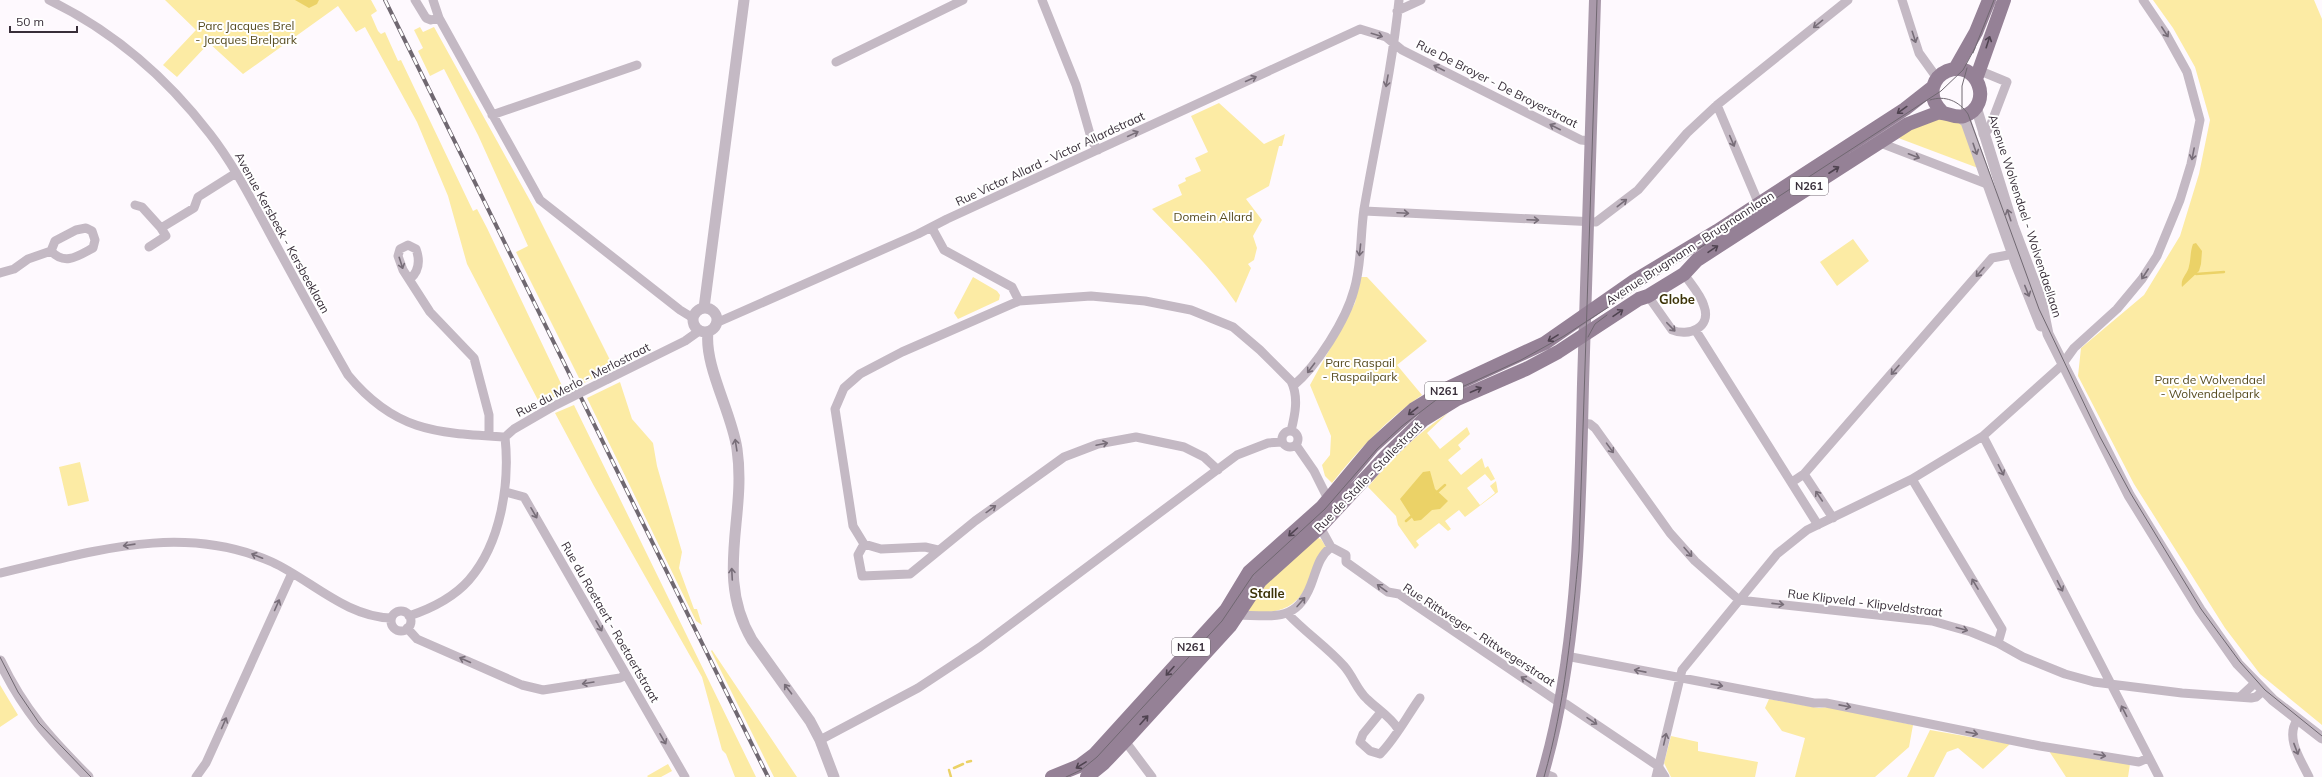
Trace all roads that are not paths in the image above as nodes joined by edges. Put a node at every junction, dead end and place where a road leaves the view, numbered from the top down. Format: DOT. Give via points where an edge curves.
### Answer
graph roads {
  1 [pos="50,0"];
  2 [pos="415,0"];
  3 [pos="433,0"];
  4 [pos="744,0"];
  5 [pos="964,0"];
  6 [pos="1042,0"];
  7 [pos="1399,0"];
  8 [pos="1422,0"];
  9 [pos="1595,0"];
  10 [pos="1848,0"];
  11 [pos="1902,0"];
  12 [pos="1989,0"];
  13 [pos="2004,0"];
  14 [pos="2143,0"];
  15 [pos="66,4"];
  16 [pos="1397,11"];
  17 [pos="439,18"];
  18 [pos="1394,43"];
  19 [pos="836,62"];
  20 [pos="637,65"];
  21 [pos="1955,69"];
  22 [pos="1977,75"];
  23 [pos="1935,83"];
  24 [pos="1717,105"];
  25 [pos="1976,107"];
  26 [pos="1942,112"];
  27 [pos="492,115"];
  28 [pos="1960,117"];
  29 [pos="1984,134"];
  30 [pos="1591,140"];
  31 [pos="1878,142"];
  32 [pos="1098,150"];
  33 [pos="236,173"];
  34 [pos="1987,184"];
  35 [pos="136,205"];
  36 [pos="1761,209"];
  37 [pos="1364,211"];
  38 [pos="1589,222"];
  39 [pos="161,228"];
  40 [pos="932,228"];
  41 [pos="149,247"];
  42 [pos="51,251"];
  43 [pos="2017,253"];
  44 [pos="0,273"];
  45 [pos="1684,274"];
  46 [pos="410,279"];
  47 [pos="1648,296"];
  48 [pos="1019,301"];
  49 [pos="704,308"];
  50 [pos="1586,316"];
  51 [pos="693,318"];
  52 [pos="716,323"];
  53 [pos="704,331"];
  54 [pos="1696,331"];
  55 [pos="1585,334"];
  56 [pos="2062,364"];
  57 [pos="1293,386"];
  58 [pos="1582,423"];
  59 [pos="1291,431"];
  60 [pos="490,436"];
  61 [pos="1983,436"];
  62 [pos="505,437"];
  63 [pos="1282,442"];
  64 [pos="1296,445"];
  65 [pos="1218,470"];
  66 [pos="1804,474"];
  67 [pos="1912,479"];
  68 [pos="1792,482"];
  69 [pos="506,492"];
  70 [pos="1328,499"];
  71 [pos="1833,518"];
  72 [pos="1818,526"];
  73 [pos="1320,527"];
  74 [pos="864,544"];
  75 [pos="1332,547"];
  76 [pos="938,550"];
  77 [pos="0,573"];
  78 [pos="292,573"];
  79 [pos="1739,600"];
  80 [pos="1288,614"];
  81 [pos="1239,615"];
  82 [pos="409,616"];
  83 [pos="391,618"];
  84 [pos="407,628"];
  85 [pos="1998,643"];
  86 [pos="1566,656"];
  87 [pos="0,661"];
  88 [pos="626,675"];
  89 [pos="1679,678"];
  90 [pos="2111,684"];
  91 [pos="2259,687"];
  92 [pos="1420,698"];
  93 [pos="1559,702"];
  94 [pos="1381,712"];
  95 [pos="2297,720"];
  96 [pos="1398,729"];
  97 [pos="2322,738"];
  98 [pos="820,740"];
  99 [pos="1125,741"];
  100 [pos="2148,758"];
  101 [pos="1658,766"];
  102 [pos="1546,776"];
  103 [pos="88,777"];
  104 [pos="196,777"];
  105 [pos="685,777"];
  106 [pos="834,777"];
  107 [pos="1052,777"];
  108 [pos="1087,777"];
  109 [pos="1152,777"];
  110 [pos="1656,777"];
  111 [pos="1665,777"];
  112 [pos="2158,777"];
  113 [pos="2310,777"];
  1 -- 15 [label="street, Avenue Kersbeek - Kersbeeklaan"];
  2 -- 17 [label="street" via="426,18"];
  3 -- 17 [label="street"];
  4 -- 49 [label="street"];
  5 -- 19 [label="street"];
  6 -- 32 [label="street" via="1076,85 1092,141"];
  7 -- 16 [label="street"];
  8 -- 16 [label="street"];
  9 -- 30 [label="main road"];
  10 -- 24 [label="street, one-way"];
  11 -- 23 [label="street, one-way" via="1919,53"];
  12 -- 21 [label="main road" via="1976,32"];
  22 -- 13 [label="main road, one-way"];
  14 -- 56 [label="street, one-way" via="2187,72 2200,120 2191,164 2168,230 2142,279 2117,308 2074,348"];
  15 -- 33 [label="street, Avenue Kersbeek - Kersbeeklaan" via="154,72 190,109"];
  16 -- 18 [label="street"];
  17 -- 27 [label="street"];
  30 -- 18 [label="street, Rue De Broyer - De Broyerstraat, one-way" via="1581,140 1402,50"];
  32 -- 18 [label="street, Rue Victor Allard - Victor Allardstraat, one-way" via="1360,29 1386,37"];
  18 -- 37 [label="street, one-way"];
  20 -- 27 [label="street"];
  21 -- 22 [label="main road"];
  21 -- 23 [label="main road, Avenue Brugmann - Brugmannlaan / N261" via="1944,72"];
  22 -- 25 [label="main road" via="1980,93"];
  22 -- 29 [label="street" via="2008,82"];
  23 -- 26 [label="main road" via="1933,100"];
  23 -- 36 [label="main road, Avenue Brugmann - Brugmannlaan / N261, one-way" via="1905,109"];
  24 -- 36 [label="street, one-way"];
  38 -- 24 [label="street, one-way" via="1596,222 1638,190 1686,133"];
  25 -- 28 [label="main road" via="1969,114"];
  25 -- 29 [label="street, Avenue Wolvendael - Wolvendaellaan"];
  26 -- 28 [label="main road"];
  26 -- 31 [label="main road, Avenue Brugmann - Brugmannlaan / N261" via="1913,121"];
  27 -- 51 [label="street" via="540,200"];
  28 -- 34 [label="street, Avenue Wolvendael - Wolvendaellaan, one-way" via="1966,122"];
  43 -- 29 [label="street, Avenue Wolvendael - Wolvendaellaan, one-way"];
  30 -- 38 [label="main road"];
  31 -- 34 [label="street, one-way"];
  36 -- 31 [label="main road, Avenue Brugmann - Brugmannlaan / N261, one-way"];
  32 -- 40 [label="street, Rue Victor Allard - Victor Allardstraat"];
  33 -- 39 [label="street" via="198,197 194,208"];
  33 -- 60 [label="street, Avenue Kersbeek - Kersbeeklaan" via="333,349 348,375 362,392 380,407 413,425 434,431"];
  34 -- 43 [label="street, Avenue Wolvendael - Wolvendaellaan"];
  35 -- 39 [label="street" via="142,207"];
  45 -- 36 [label="main road, Avenue Brugmann - Brugmannlaan / N261, one-way" via="1697,260"];
  36 -- 50 [label="main road, Avenue Brugmann - Brugmannlaan / N261" via="1634,282"];
  37 -- 38 [label="street, one-way"];
  37 -- 57 [label="street, one-way" via="1358,271 1350,303 1321,354 1303,378"];
  38 -- 50 [label="main road"];
  39 -- 41 [label="street" via="166,236"];
  40 -- 48 [label="street" via="944,250 1012,287"];
  40 -- 52 [label="street, Rue Victor Allard - Victor Allardstraat"];
  42 -- 42 [label="street" via="63,259 72,259 93,248 96,240 92,231 86,228 76,230 55,241"];
  42 -- 44 [label="street"];
  43 -- 56 [label="street, Avenue Wolvendael - Wolvendaellaan" via="2040,300 2048,334"];
  43 -- 66 [label="street, one-way" via="1992,258"];
  45 -- 47 [label="main road, Avenue Brugmann - Brugmannlaan / N261"];
  45 -- 54 [label="street" via="1704,306 1705,317"];
  46 -- 60 [label="street" via="430,312 474,358 488,415"];
  47 -- 54 [label="street, one-way" via="1672,330 1688,334"];
  55 -- 47 [label="main road, Avenue Brugmann - Brugmannlaan / N261, one-way" via="1639,299"];
  48 -- 57 [label="street" via="1091,296 1145,301 1191,310 1233,327 1260,350"];
  48 -- 74 [label="street" via="902,352 860,374 844,388 835,409 853,526"];
  49 -- 51 [label="street" via="697,311"];
  49 -- 52 [label="street" via="714,312"];
  50 -- 55 [label="main road"];
  50 -- 70 [label="main road, Rue de Stalle - Stallestraat / N261, one-way" via="1545,343 1450,387 1414,409 1373,446"];
  51 -- 53 [label="street" via="694,325"];
  52 -- 53 [label="street"];
  53 -- 62 [label="street, Rue du Merlo - Merlostraat, bridge" via="552,407"];
  98 -- 53 [label="street, one-way" via="793,696 752,640 737,607 732,571 738,504 737,450 734,430"];
  54 -- 68 [label="street"];
  55 -- 58 [label="main road"];
  73 -- 55 [label="main road, Rue de Stalle - Stallestraat / N261, one-way" via="1423,420 1457,399 1526,369"];
  56 -- 61 [label="street"];
  56 -- 91 [label="street, Avenue Wolvendael - Wolvendaellaan" via="2099,438 2157,542 2200,610 2238,664"];
  57 -- 59 [label="street" via="1296,410"];
  58 -- 79 [label="street, one-way" via="1595,428 1670,533 1695,561"];
  58 -- 86 [label="main road" via="1574,598"];
  59 -- 63 [label="street" via="1284,433"];
  59 -- 64 [label="street" via="1298,437"];
  60 -- 62 [label="street, Avenue Kersbeek - Kersbeeklaan"];
  61 -- 67 [label="street"];
  61 -- 90 [label="street, one-way"];
  62 -- 69 [label="street"];
  63 -- 64 [label="street" via="1288,448"];
  63 -- 65 [label="street" via="1268,443 1237,455"];
  64 -- 70 [label="street" via="1314,470"];
  76 -- 65 [label="street, one-way" via="1064,457 1098,444 1136,437 1184,447 1204,457"];
  65 -- 98 [label="street" via="980,647 918,688"];
  66 -- 68 [label="street"];
  71 -- 66 [label="street, one-way"];
  67 -- 71 [label="street"];
  85 -- 67 [label="street, one-way" via="2002,629"];
  68 -- 72 [label="street"];
  69 -- 82 [label="street" via="492,542 469,580 450,597"];
  69 -- 88 [label="street, Rue du Roetaert - Roetaertstraat, one-way" via="524,496"];
  70 -- 107 [label="main road, Rue de Stalle - Stallestraat / N261, one-way" via="1249,572 1226,610 1095,754 1079,766"];
  71 -- 72 [label="street"];
  72 -- 79 [label="street" via="1797,536 1777,554"];
  73 -- 75 [label="street, Rue Rittweger - Rittwegerstraat"];
  73 -- 81 [label="main road, Rue de Stalle - Stallestraat / N261" via="1260,581"];
  74 -- 76 [label="street" via="881,549 925,547"];
  74 -- 76 [label="street" via="858,555 862,576 910,574"];
  80 -- 75 [label="street, Rue de Stalle - Stallestraat, one-way" via="1303,601 1320,558"];
  93 -- 75 [label="street, Rue Rittweger - Rittwegerstraat, one-way" via="1399,594 1388,592 1346,562 1346,555"];
  78 -- 77 [label="street, one-way" via="253,554 226,546 202,542 162,541 120,546"];
  78 -- 83 [label="street" via="357,610"];
  104 -- 78 [label="street, one-way" via="206,763"];
  79 -- 85 [label="street, Rue Klipveld - Klipveldstraat, one-way" via="1932,621 1972,632"];
  79 -- 89 [label="street" via="1682,670"];
  80 -- 81 [label="street"];
  80 -- 94 [label="street" via="1346,668 1366,699"];
  99 -- 81 [label="main road, Rue de Stalle - Stallestraat / N261, one-way"];
  82 -- 83 [label="street" via="400,611"];
  82 -- 84 [label="street"];
  83 -- 84 [label="street" via="395,629 403,631"];
  88 -- 84 [label="street, one-way" via="543,690 522,685 417,639"];
  85 -- 90 [label="street, Rue Klipveld - Klipveldstraat" via="2023,657 2065,674"];
  89 -- 86 [label="street, one-way"];
  86 -- 93 [label="main road"];
  87 -- 103 [label="street" via="16,693 37,724"];
  88 -- 105 [label="street, Rue du Roetaert - Roetaertstraat, one-way"];
  89 -- 100 [label="street, one-way" via="1814,703 1826,703 2040,746 2139,762"];
  101 -- 89 [label="street, one-way"];
  90 -- 91 [label="street, Rue Klipveld - Klipveldstraat" via="2182,693 2241,696"];
  100 -- 90 [label="street, one-way"];
  91 -- 95 [label="street, Avenue Wolvendael - Wolvendaellaan"];
  92 -- 96 [label="street"];
  93 -- 101 [label="street, Rue Rittweger - Rittwegerstraat, one-way" via="1566,704"];
  93 -- 102 [label="main road"];
  94 -- 96 [label="street"];
  94 -- 96 [label="street" via="1363,734 1360,742 1370,751 1380,754 1389,745"];
  95 -- 97 [label="street, Avenue Wolvendael - Wolvendaellaan"];
  95 -- 113 [label="street, one-way" via="2292,728 2292,736"];
  98 -- 106 [label="street"];
  99 -- 108 [label="main road, Rue de Stalle - Stallestraat / N261"];
  99 -- 109 [label="street"];
  100 -- 112 [label="street"];
  101 -- 110 [label="street"];
  101 -- 111 [label="street"];
}
